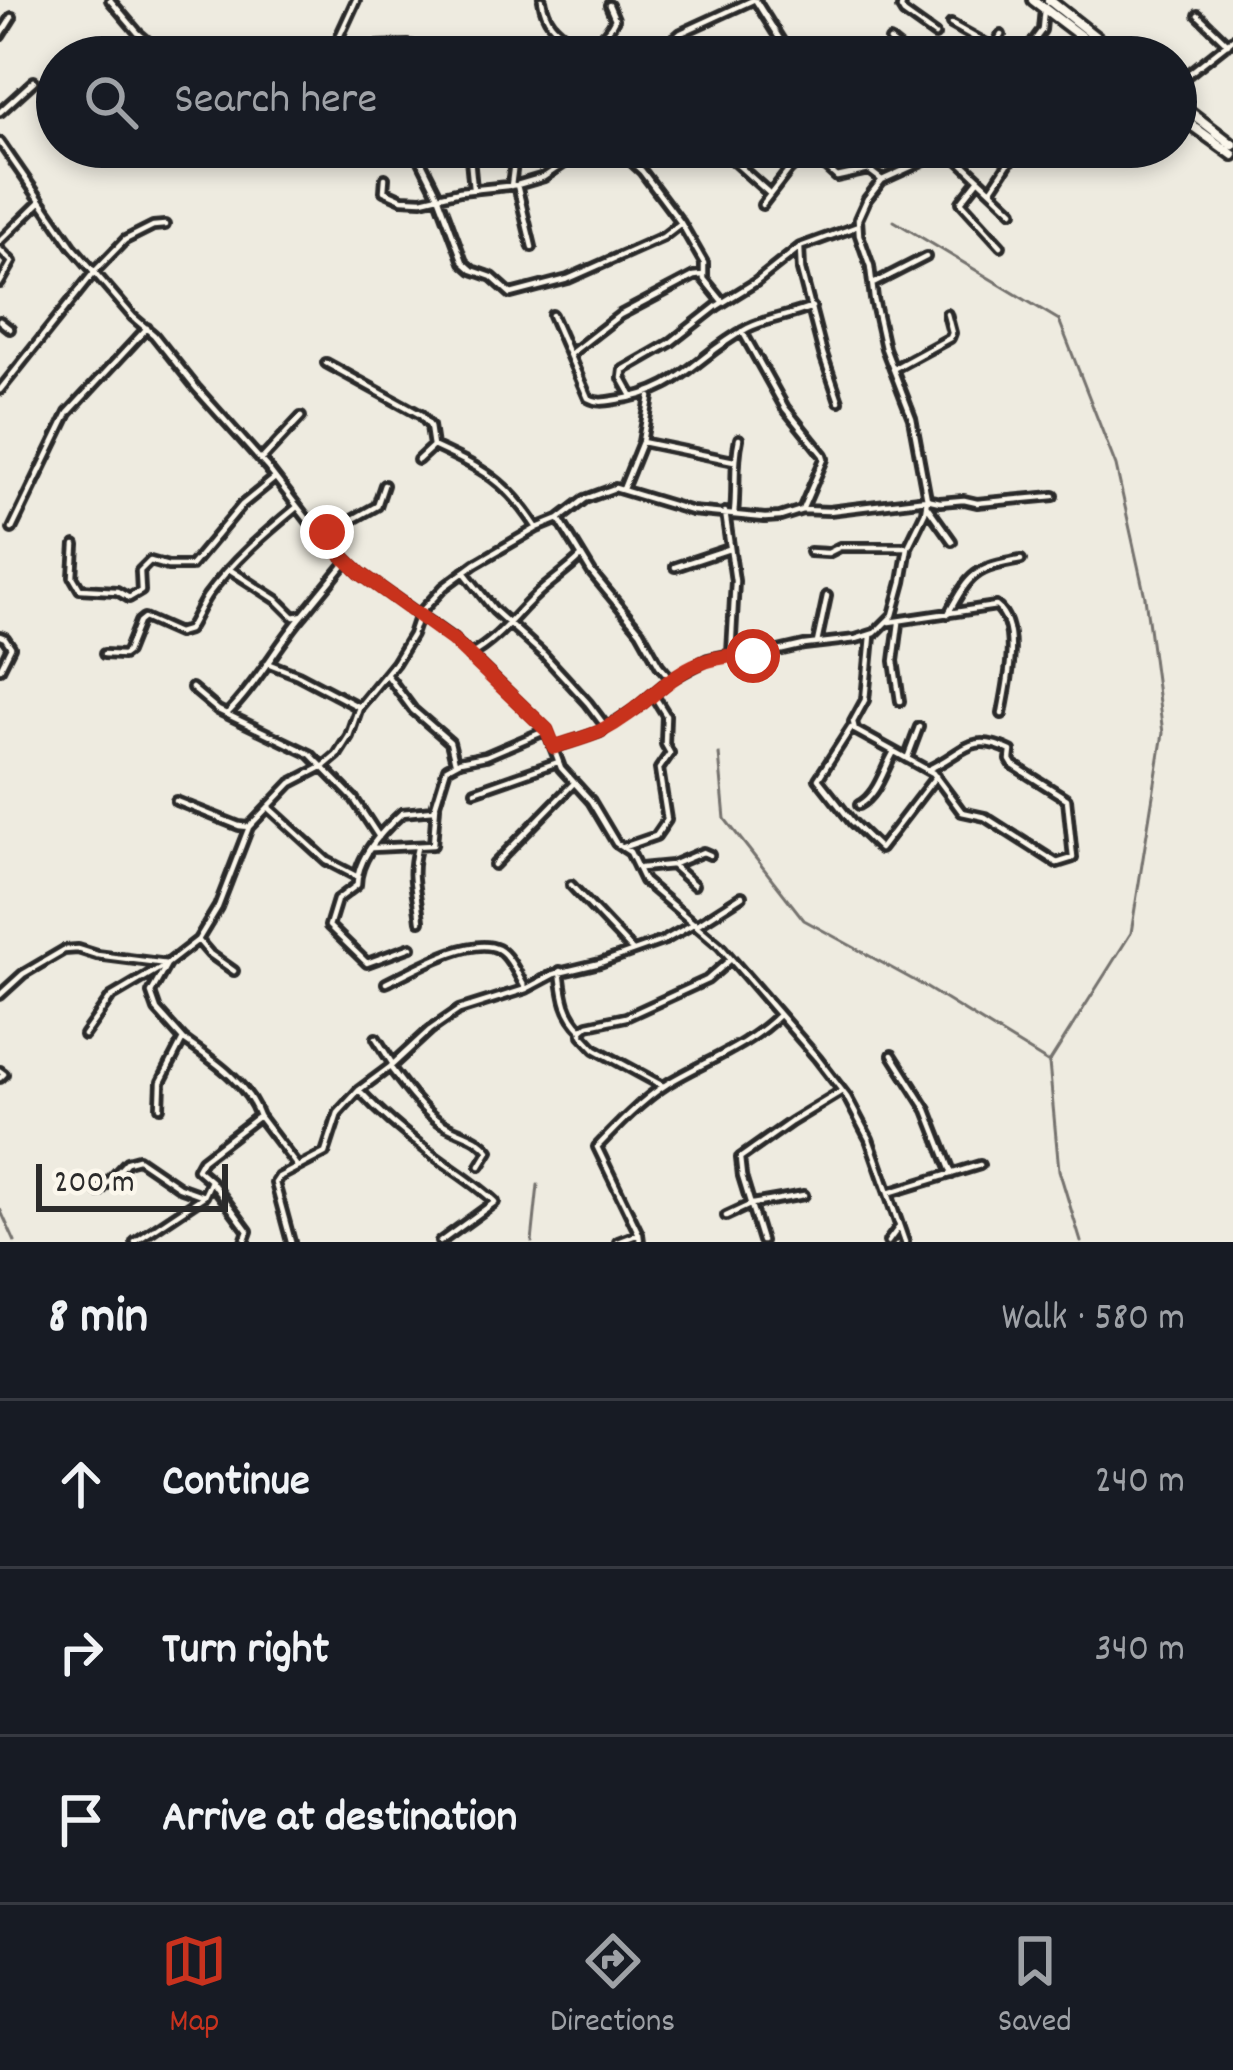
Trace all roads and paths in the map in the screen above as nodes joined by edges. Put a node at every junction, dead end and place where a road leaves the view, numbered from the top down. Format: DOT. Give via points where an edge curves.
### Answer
graph roads {
  1 [pos="110,0"];
  2 [pos="356,0"];
  3 [pos="542,0"];
  4 [pos="754,0"];
  5 [pos="903,0"];
  6 [pos="1033,0"];
  7 [pos="1070,0"];
  8 [pos="1046,4"];
  9 [pos="609,5"];
  10 [pos="1062,9"];
  11 [pos="1198,15"];
  12 [pos="11,17"];
  13 [pos="951,24"];
  14 [pos="935,35"];
  15 [pos="0,36"];
  16 [pos="142,36"];
  17 [pos="340,36"];
  18 [pos="565,36"];
  19 [pos="602,36"];
  20 [pos="678,36"];
  21 [pos="777,36"];
  22 [pos="972,36"];
  23 [pos="1038,36"];
  24 [pos="1083,36"];
  25 [pos="1095,36"];
  26 [pos="1230,41"];
  27 [pos="1197,67"];
  28 [pos="34,81"];
  29 [pos="0,112"];
  30 [pos="1197,117"];
  31 [pos="1197,130"];
  32 [pos="0,142"];
  33 [pos="1233,145"];
  34 [pos="1233,155"];
  35 [pos="424,168"];
  36 [pos="471,168"];
  37 [pos="515,168"];
  38 [pos="557,168"];
  39 [pos="639,168"];
  40 [pos="741,168"];
  41 [pos="790,168"];
  42 [pos="827,168"];
  43 [pos="909,168"];
  44 [pos="967,168"];
  45 [pos="1005,168"];
  46 [pos="385,178"];
  47 [pos="979,179"];
  48 [pos="882,180"];
  49 [pos="514,186"];
  50 [pos="473,189"];
  51 [pos="991,190"];
  52 [pos="769,193"];
  53 [pos="438,195"];
  54 [pos="41,201"];
  55 [pos="762,205"];
  56 [pos="1012,211"];
  57 [pos="680,223"];
  58 [pos="165,225"];
  59 [pos="858,226"];
  60 [pos="0,241"];
  61 [pos="1001,246"];
  62 [pos="532,247"];
  63 [pos="800,247"];
  64 [pos="0,250"];
  65 [pos="926,257"];
  66 [pos="95,271"];
  67 [pos="703,275"];
  68 [pos="0,283"];
  69 [pos="872,284"];
  70 [pos="723,302"];
  71 [pos="812,307"];
  72 [pos="947,314"];
  73 [pos="552,315"];
  74 [pos="0,320"];
  75 [pos="146,328"];
  76 [pos="10,329"];
  77 [pos="742,331"];
  78 [pos="569,355"];
  79 [pos="326,363"];
  80 [pos="893,369"];
  81 [pos="0,390"];
  82 [pos="650,394"];
  83 [pos="633,398"];
  84 [pos="839,401"];
  85 [pos="301,417"];
  86 [pos="739,439"];
  87 [pos="643,442"];
  88 [pos="433,446"];
  89 [pos="261,460"];
  90 [pos="418,460"];
  91 [pos="734,460"];
  92 [pos="275,478"];
  93 [pos="384,485"];
  94 [pos="623,489"];
  95 [pos="1054,496"];
  96 [pos="927,502"];
  97 [pos="297,507"];
  98 [pos="802,511"];
  99 [pos="729,513"];
  100 [pos="560,519"];
  101 [pos="537,528"];
  102 [pos="12,529"];
  103 [pos="322,536"];
  104 [pos="952,541"];
  105 [pos="74,545"];
  106 [pos="908,547"];
  107 [pos="729,549"];
  108 [pos="810,552"];
  109 [pos="581,557"];
  110 [pos="1021,560"];
  111 [pos="347,561"];
  112 [pos="675,567"];
  113 [pos="230,569"];
  114 [pos="464,572"];
  115 [pos="827,596"];
  116 [pos="419,614"];
  117 [pos="948,614"];
  118 [pos="303,615"];
  119 [pos="899,621"];
  120 [pos="889,622"];
  121 [pos="508,624"];
  122 [pos="872,634"];
  123 [pos="0,636"];
  124 [pos="817,644"];
  125 [pos="104,654"];
  126 [pos="731,654"];
  127 [pos="470,655"];
  128 [pos="266,662"];
  129 [pos="0,668"];
  130 [pos="386,674"];
  131 [pos="671,679"];
  132 [pos="193,688"];
  133 [pos="653,694"];
  134 [pos="900,701"];
  135 [pos="359,707"];
  136 [pos="226,714"];
  137 [pos="1001,714"];
  138 [pos="853,726"];
  139 [pos="919,727"];
  140 [pos="607,728"];
  141 [pos="547,730"];
  142 [pos="554,747"];
  143 [pos="894,752"];
  144 [pos="907,759"];
  145 [pos="558,762"];
  146 [pos="455,763"];
  147 [pos="324,766"];
  148 [pos="928,770"];
  149 [pos="936,776"];
  150 [pos="574,782"];
  151 [pos="476,790"];
  152 [pos="176,801"];
  153 [pos="859,805"];
  154 [pos="436,806"];
  155 [pos="268,807"];
  156 [pos="249,827"];
  157 [pos="379,837"];
  158 [pos="624,847"];
  159 [pos="372,848"];
  160 [pos="417,848"];
  161 [pos="710,855"];
  162 [pos="494,865"];
  163 [pos="672,866"];
  164 [pos="638,868"];
  165 [pos="356,876"];
  166 [pos="572,884"];
  167 [pos="694,884"];
  168 [pos="742,896"];
  169 [pos="420,921"];
  170 [pos="696,923"];
  171 [pos="198,940"];
  172 [pos="411,947"];
  173 [pos="633,951"];
  174 [pos="731,958"];
  175 [pos="167,964"];
  176 [pos="235,971"];
  177 [pos="560,971"];
  178 [pos="386,983"];
  179 [pos="526,989"];
  180 [pos="0,995"];
  181 [pos="780,1014"];
  182 [pos="582,1030"];
  183 [pos="84,1035"];
  184 [pos="376,1037"];
  185 [pos="183,1039"];
  186 [pos="892,1055"];
  187 [pos="391,1065"];
  188 [pos="664,1086"];
  189 [pos="359,1090"];
  190 [pos="842,1090"];
  191 [pos="160,1107"];
  192 [pos="259,1116"];
  193 [pos="297,1166"];
  194 [pos="480,1166"];
  195 [pos="980,1166"];
  196 [pos="952,1174"];
  197 [pos="211,1181"];
  198 [pos="99,1192"];
  199 [pos="886,1194"];
  200 [pos="804,1195"];
  201 [pos="204,1196"];
  202 [pos="752,1204"];
  203 [pos="726,1216"];
  204 [pos="899,1226"];
  205 [pos="639,1238"];
  206 [pos="762,1241"];
  207 [pos="136,1242"];
  208 [pos="244,1242"];
  209 [pos="291,1242"];
  210 [pos="440,1242"];
  211 [pos="618,1242"];
  212 [pos="888,1242"];
  213 [pos="905,1242"];
  1 -- 16 [label="street"];
  2 -- 17 [label="street"];
  3 -- 18 [label="street" via="545,17"];
  4 -- 20 [label="street"];
  4 -- 21 [label="street"];
  5 -- 14 [label="street" via="904,13"];
  6 -- 8 [label="main road"];
  7 -- 10 [label="street"];
  8 -- 10 [label="main road"];
  8 -- 23 [label="street"];
  8 -- 24 [label="main road"];
  9 -- 19 [label="street" via="615,22"];
  10 -- 25 [label="main road"];
  11 -- 26 [label="street"];
  12 -- 15 [label="street"];
  13 -- 22 [label="street"];
  26 -- 27 [label="street"];
  28 -- 29 [label="street"];
  30 -- 33 [label="main road"];
  31 -- 34 [label="main road"];
  32 -- 54 [label="street"];
  35 -- 53 [label="street"];
  36 -- 50 [label="street"];
  37 -- 49 [label="street"];
  38 -- 49 [label="street"];
  39 -- 57 [label="street"];
  40 -- 52 [label="street"];
  41 -- 52 [label="street"];
  42 -- 48 [label="street" via="837,177 869,170"];
  43 -- 48 [label="street"];
  44 -- 47 [label="street"];
  45 -- 51 [label="street"];
  46 -- 53 [label="street" via="384,191 402,200"];
  47 -- 51 [label="street"];
  47 -- 61 [label="street" via="961,202"];
  48 -- 59 [label="street"];
  49 -- 50 [label="street"];
  49 -- 62 [label="street"];
  50 -- 53 [label="street"];
  51 -- 56 [label="street"];
  52 -- 55 [label="street"];
  53 -- 57 [label="street" via="463,262 511,294 568,279"];
  54 -- 60 [label="street"];
  54 -- 66 [label="street"];
  57 -- 67 [label="street"];
  58 -- 66 [label="street" via="125,240"];
  59 -- 63 [label="street"];
  59 -- 69 [label="street"];
  63 -- 70 [label="street"];
  63 -- 71 [label="street"];
  64 -- 68 [label="street" via="12,262"];
  65 -- 69 [label="street"];
  66 -- 75 [label="street"];
  66 -- 81 [label="street"];
  67 -- 70 [label="street"];
  67 -- 78 [label="street" via="640,303"];
  69 -- 80 [label="street"];
  70 -- 83 [label="street" via="623,370"];
  71 -- 77 [label="street"];
  71 -- 84 [label="street"];
  72 -- 80 [label="street" via="950,338"];
  73 -- 78 [label="street"];
  74 -- 76 [label="street"];
  75 -- 89 [label="street"];
  75 -- 102 [label="street" via="68,413"];
  77 -- 82 [label="street"];
  77 -- 98 [label="street" via="785,408 823,455"];
  78 -- 83 [label="street" via="590,401"];
  79 -- 88 [label="street" via="421,416"];
  80 -- 96 [label="street" via="912,418"];
  82 -- 83 [label="street"];
  82 -- 87 [label="street"];
  85 -- 89 [label="street"];
  86 -- 91 [label="street"];
  87 -- 91 [label="street"];
  87 -- 94 [label="street"];
  88 -- 90 [label="street"];
  88 -- 101 [label="street" via="504,485"];
  89 -- 92 [label="street"];
  91 -- 99 [label="street"];
  92 -- 97 [label="street"];
  92 -- 105 [label="street" via="191,566 150,561 140,571 141,591 129,598 80,590"];
  93 -- 103 [label="street" via="376,506"];
  94 -- 99 [label="street" via="692,511"];
  94 -- 100 [label="street" via="594,494"];
  95 -- 96 [label="street"];
  96 -- 98 [label="street"];
  96 -- 104 [label="street"];
  96 -- 106 [label="street"];
  97 -- 103 [label="street"];
  97 -- 113 [label="street"];
  98 -- 99 [label="street" via="773,518"];
  99 -- 107 [label="street"];
  100 -- 101 [label="street"];
  100 -- 109 [label="street"];
  101 -- 114 [label="street"];
  103 -- 111 [label="street"];
  106 -- 108 [label="street"];
  106 -- 120 [label="street"];
  107 -- 112 [label="street"];
  107 -- 126 [label="street"];
  109 -- 121 [label="street"];
  109 -- 131 [label="street"];
  110 -- 117 [label="street" via="979,570"];
  111 -- 116 [label="street"];
  111 -- 118 [label="street"];
  113 -- 118 [label="street" via="294,617"];
  113 -- 125 [label="street" via="188,630 144,618 128,652"];
  114 -- 116 [label="street"];
  114 -- 121 [label="street"];
  115 -- 124 [label="street"];
  116 -- 127 [label="street"];
  116 -- 130 [label="street"];
  117 -- 119 [label="street"];
  117 -- 137 [label="street" via="996,606 1006,614"];
  118 -- 128 [label="street"];
  119 -- 120 [label="street"];
  119 -- 134 [label="street"];
  120 -- 122 [label="street"];
  121 -- 127 [label="street"];
  121 -- 140 [label="street"];
  122 -- 124 [label="street"];
  122 -- 138 [label="street" via="865,700"];
  123 -- 129 [label="street" via="11,647"];
  124 -- 126 [label="street"];
  126 -- 131 [label="street"];
  127 -- 141 [label="street"];
  128 -- 135 [label="street"];
  128 -- 136 [label="street"];
  130 -- 135 [label="street"];
  130 -- 146 [label="street" via="450,742"];
  131 -- 133 [label="street"];
  132 -- 136 [label="street"];
  133 -- 140 [label="street"];
  133 -- 158 [label="street" via="667,717 670,753 659,769 667,820 656,836"];
  135 -- 147 [label="street" via="349,736"];
  136 -- 147 [label="street"];
  138 -- 143 [label="street"];
  138 -- 149 [label="street" via="818,778 880,849"];
  139 -- 144 [label="street"];
  140 -- 142 [label="street"];
  141 -- 142 [label="street"];
  141 -- 146 [label="street"];
  142 -- 145 [label="street"];
  143 -- 144 [label="street"];
  143 -- 153 [label="street"];
  144 -- 148 [label="street"];
  145 -- 150 [label="street"];
  145 -- 151 [label="street"];
  146 -- 154 [label="street" via="444,772"];
  147 -- 155 [label="street"];
  147 -- 157 [label="street"];
  148 -- 149 [label="street"];
  148 -- 149 [label="street" via="976,742 1011,751 1012,765 1067,799 1073,858 1057,863 985,817 962,812"];
  150 -- 158 [label="street"];
  150 -- 162 [label="street"];
  152 -- 156 [label="street"];
  154 -- 157 [label="street" via="402,813"];
  154 -- 160 [label="street" via="434,845"];
  155 -- 156 [label="street"];
  155 -- 165 [label="street" via="327,861"];
  156 -- 171 [label="street"];
  157 -- 159 [label="street"];
  158 -- 164 [label="street"];
  159 -- 160 [label="street"];
  159 -- 165 [label="street"];
  160 -- 169 [label="street" via="410,874"];
  161 -- 163 [label="street"];
  163 -- 164 [label="street"];
  163 -- 167 [label="street"];
  164 -- 170 [label="street"];
  165 -- 172 [label="street" via="329,926 367,963"];
  166 -- 173 [label="street"];
  168 -- 170 [label="street"];
  170 -- 173 [label="street"];
  170 -- 174 [label="street"];
  171 -- 175 [label="street"];
  171 -- 176 [label="street"];
  173 -- 177 [label="street"];
  174 -- 181 [label="street"];
  174 -- 182 [label="street" via="707,980"];
  175 -- 180 [label="street" via="64,950"];
  175 -- 183 [label="street" via="111,997"];
  175 -- 185 [label="street" via="151,993"];
  177 -- 179 [label="street"];
  177 -- 182 [label="street" via="563,1002"];
  178 -- 179 [label="street" via="436,958 494,946"];
  179 -- 187 [label="street" via="459,1010"];
  181 -- 188 [label="street"];
  181 -- 190 [label="street"];
  182 -- 188 [label="street" via="596,1049"];
  184 -- 187 [label="street"];
  185 -- 191 [label="street" via="161,1082"];
  185 -- 192 [label="street" via="237,1083"];
  186 -- 196 [label="street"];
  187 -- 189 [label="street"];
  187 -- 194 [label="street" via="435,1119 481,1140 489,1151"];
  188 -- 205 [label="street" via="597,1147"];
  189 -- 193 [label="street" via="338,1113 325,1153"];
  189 -- 210 [label="street" via="495,1202"];
  190 -- 199 [label="street" via="869,1138"];
  190 -- 202 [label="street" via="740,1158"];
  192 -- 193 [label="street"];
  192 -- 197 [label="street" via="202,1160 196,1169"];
  193 -- 209 [label="street" via="275,1183"];
  195 -- 196 [label="street"];
  196 -- 199 [label="street"];
  197 -- 201 [label="street"];
  197 -- 208 [label="street" via="248,1231"];
  198 -- 201 [label="street" via="138,1160"];
  199 -- 204 [label="street"];
  200 -- 202 [label="street"];
  201 -- 207 [label="street"];
  202 -- 203 [label="street"];
  202 -- 206 [label="street"];
  204 -- 212 [label="street"];
  204 -- 213 [label="street"];
  205 -- 211 [label="street"];
}
